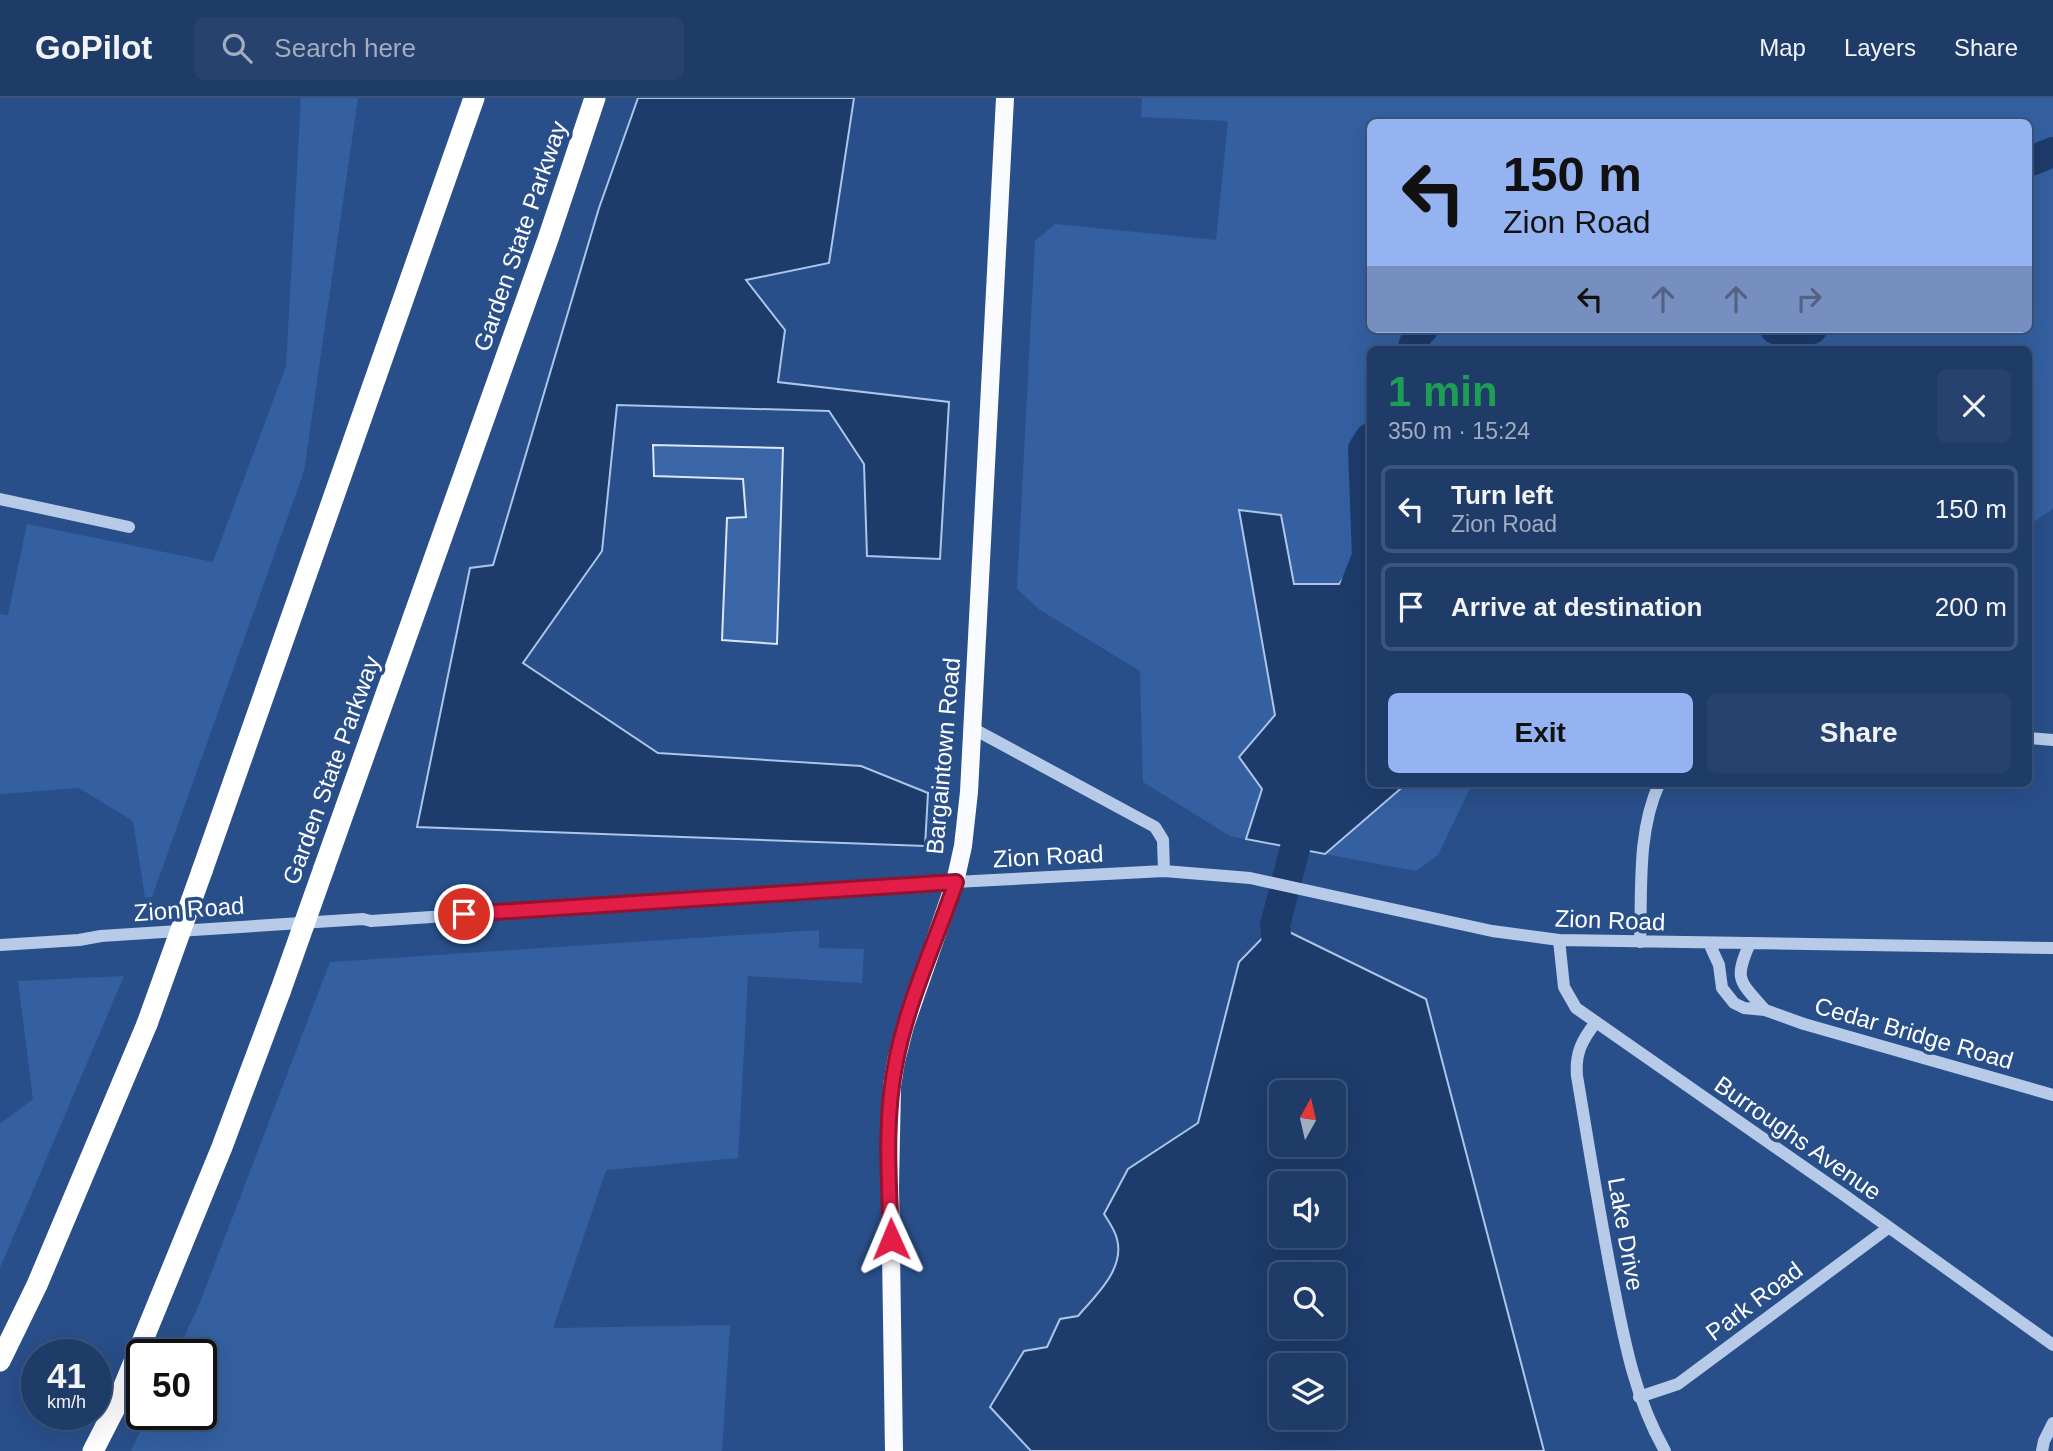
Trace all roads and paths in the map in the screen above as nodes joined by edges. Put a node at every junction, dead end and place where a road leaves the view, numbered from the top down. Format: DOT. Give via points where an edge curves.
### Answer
graph roads {
  1 [pos="474,98"];
  2 [pos="594,98"];
  3 [pos="1005,98"];
  4 [pos="0,499"];
  5 [pos="129,527"];
  6 [pos="972,728"];
  7 [pos="2032,738"];
  8 [pos="2053,740"];
  9 [pos="1658,787"];
  10 [pos="1164,871"];
  11 [pos="956,882"];
  12 [pos="1559,940"];
  13 [pos="1640,942"];
  14 [pos="1709,943"];
  15 [pos="1750,943"];
  16 [pos="0,945"];
  17 [pos="2053,948"];
  18 [pos="1765,1010"];
  19 [pos="1596,1022"];
  20 [pos="2053,1095"];
  21 [pos="1888,1227"];
  22 [pos="2053,1345"];
  23 [pos="0,1361"];
  24 [pos="1639,1397"];
  25 [pos="2053,1423"];
  26 [pos="93,1451"];
  27 [pos="894,1451"];
  28 [pos="1665,1451"];
  29 [pos="2042,1451"];
  1 -- 23 [label="highway, bridge" via="147,1024 37,1285"];
  2 -- 26 [label="highway, Garden State Parkway, bridge" via="280,992 222,1147"];
  3 -- 6 [label="main road, Bargaintown Road"];
  4 -- 5 [label="street"];
  6 -- 10 [label="street" via="1155,827 1163,840"];
  6 -- 11 [label="main road, Bargaintown Road" via="967,818"];
  7 -- 8 [label="street"];
  9 -- 13 [label="street" via="1644,830"];
  10 -- 11 [label="street, Zion Road"];
  10 -- 12 [label="street, Zion Road" via="1269,881 1492,931"];
  11 -- 16 [label="street, Zion Road"];
  11 -- 27 [label="main road, Bargaintown Road" via="908,1016 892,1086"];
  12 -- 13 [label="street, Zion Road"];
  12 -- 19 [label="street, Burroughs Avenue" via="1566,992 1576,1008"];
  13 -- 14 [label="street, Zion Road"];
  14 -- 15 [label="street, Zion Road"];
  14 -- 18 [label="street, Cedar Bridge Road" via="1726,996 1744,1009"];
  15 -- 17 [label="street, Zion Road"];
  15 -- 18 [label="street" via="1740,978"];
  18 -- 20 [label="street, Cedar Bridge Road"];
  19 -- 21 [label="street, Burroughs Avenue"];
  19 -- 24 [label="street, Lake Drive" via="1579,1049 1577,1076 1609,1261"];
  21 -- 22 [label="street, Burroughs Avenue"];
  21 -- 24 [label="street, Park Road" via="1678,1384"];
  24 -- 28 [label="street, Lake Drive"];
  25 -- 29 [label="street"];
}
